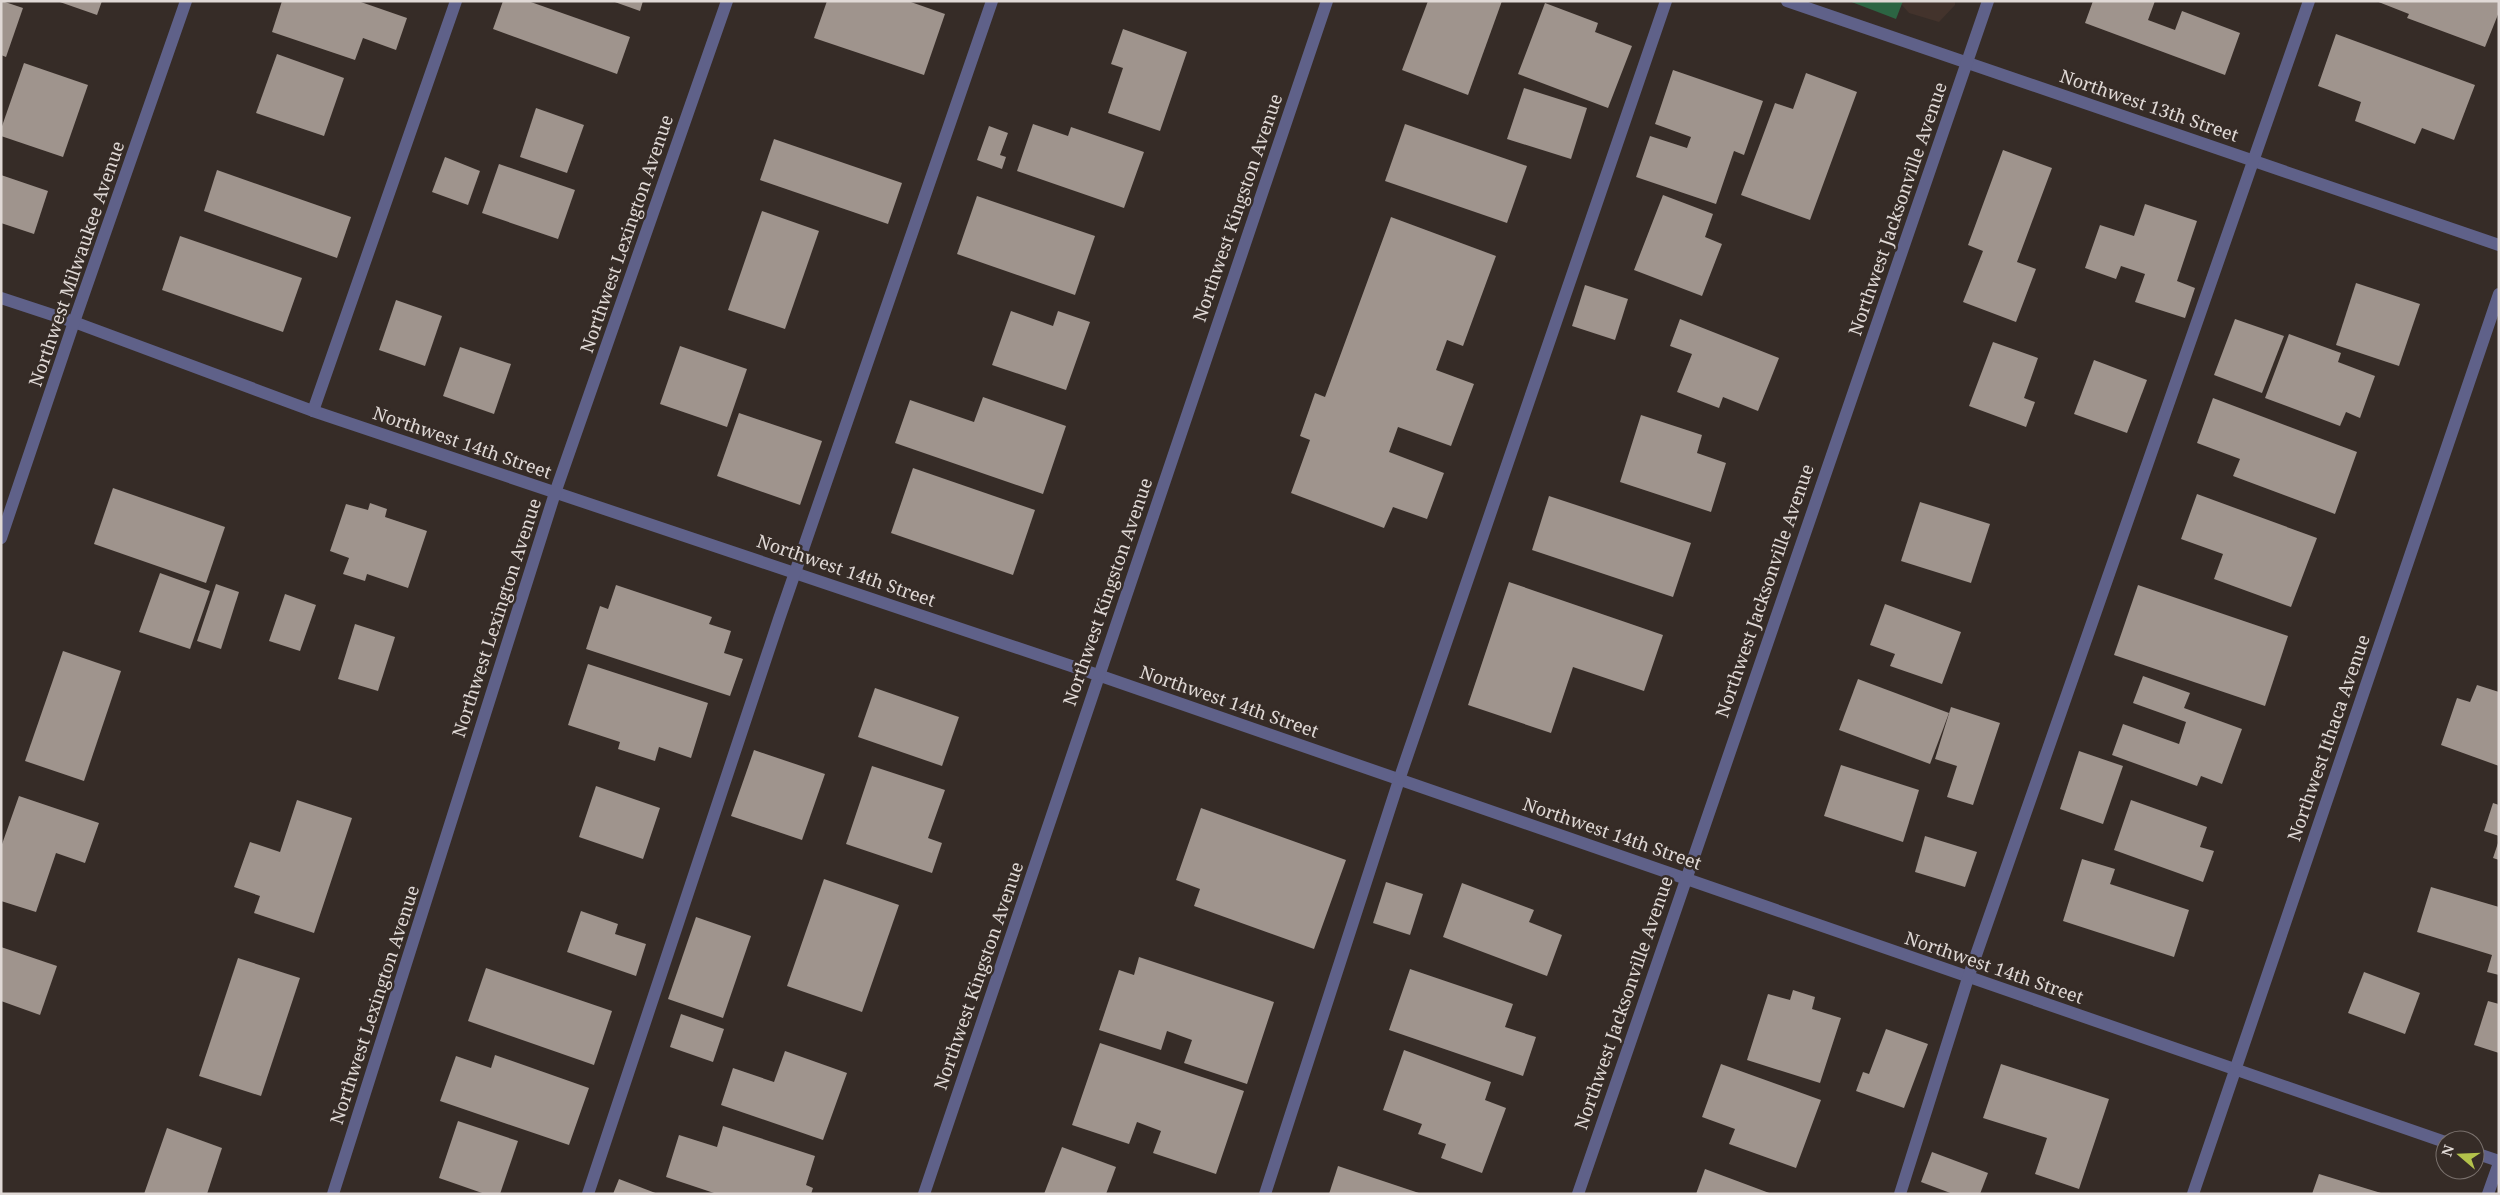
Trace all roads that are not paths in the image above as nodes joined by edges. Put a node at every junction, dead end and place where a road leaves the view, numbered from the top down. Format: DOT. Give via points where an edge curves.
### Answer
graph roads {
  1 [pos="186,1"];
  2 [pos="456,1"];
  3 [pos="727,1"];
  4 [pos="992,1"];
  5 [pos="1327,1"];
  6 [pos="1666,1"];
  7 [pos="1787,1"];
  8 [pos="1988,1"];
  9 [pos="2309,1"];
  10 [pos="1966,62"];
  11 [pos="2252,160"];
  12 [pos="2499,245"];
  13 [pos="2499,294"];
  14 [pos="1,298"];
  15 [pos="74,322"];
  16 [pos="314,411"];
  17 [pos="555,493"];
  18 [pos="1,538"];
  19 [pos="795,573"];
  20 [pos="1098,675"];
  21 [pos="1399,780"];
  22 [pos="1685,877"];
  23 [pos="1968,978"];
  24 [pos="2234,1071"];
  25 [pos="2435,1139"];
  26 [pos="2485,1157"];
  27 [pos="2499,1162"];
  28 [pos="333,1194"];
  29 [pos="588,1194"];
  30 [pos="924,1194"];
  31 [pos="1266,1194"];
  32 [pos="1578,1194"];
  33 [pos="1900,1194"];
  34 [pos="2193,1194"];
  35 [pos="2488,1194"];
  1 -- 15 [label="street, Northwest Milwaukee Avenue"];
  2 -- 16 [label="street"];
  3 -- 17 [label="street, Northwest Lexington Avenue"];
  4 -- 19 [label="street"];
  5 -- 20 [label="street, Northwest Kingston Avenue"];
  6 -- 21 [label="street"];
  7 -- 10 [label="street, Northwest 13th Street"];
  8 -- 10 [label="street, Northwest Jacksonville Avenue"];
  9 -- 11 [label="street"];
  10 -- 11 [label="street, Northwest 13th Street"];
  10 -- 22 [label="street, Northwest Jacksonville Avenue"];
  11 -- 12 [label="street, Northwest 13th Street"];
  11 -- 23 [label="street"];
  13 -- 24 [label="street, Northwest Ithaca Avenue"];
  14 -- 15 [label="street, Northwest 14th Street"];
  15 -- 16 [label="street, Northwest 14th Street"];
  15 -- 18 [label="street, Northwest Milwaukee Avenue"];
  16 -- 17 [label="street, Northwest 14th Street"];
  17 -- 19 [label="street, Northwest 14th Street"];
  17 -- 28 [label="street, Northwest Lexington Avenue"];
  19 -- 20 [label="street, Northwest 14th Street"];
  19 -- 29 [label="street"];
  20 -- 21 [label="street, Northwest 14th Street"];
  20 -- 30 [label="street, Northwest Kingston Avenue"];
  21 -- 22 [label="street, Northwest 14th Street"];
  21 -- 31 [label="street"];
  22 -- 23 [label="street, Northwest 14th Street"];
  22 -- 32 [label="street, Northwest Jacksonville Avenue"];
  23 -- 24 [label="street, Northwest 14th Street"];
  23 -- 33 [label="street"];
  24 -- 25 [label="street, Northwest 14th Street"];
  24 -- 34 [label="street, Northwest Ithaca Avenue"];
  26 -- 27 [label="street"];
  27 -- 35 [label="street"];
}
